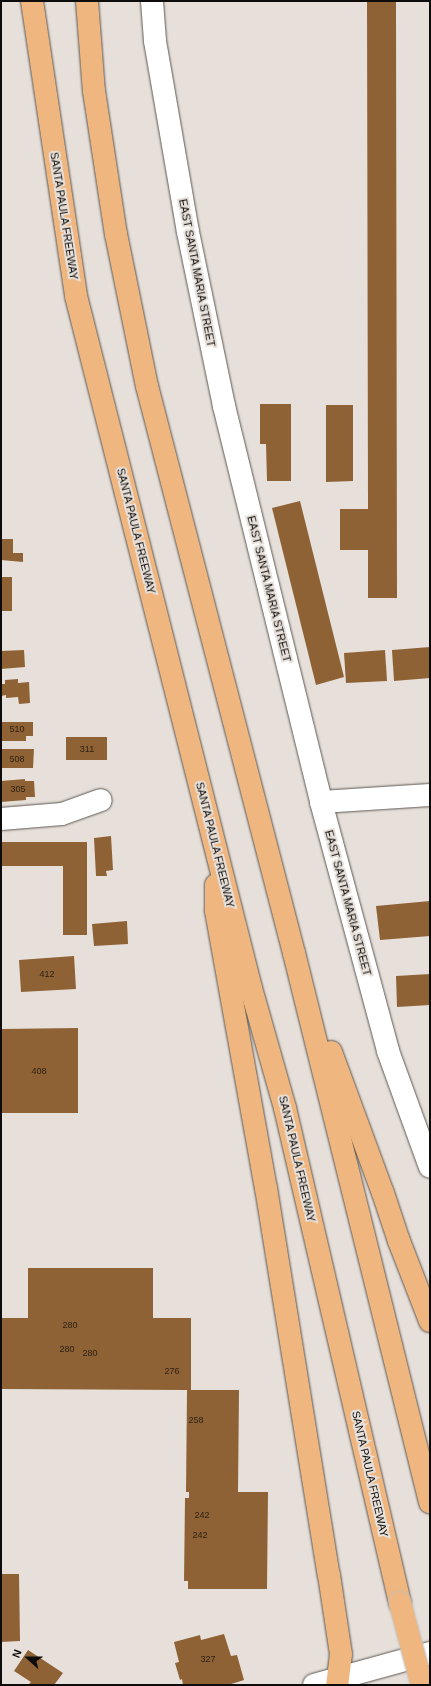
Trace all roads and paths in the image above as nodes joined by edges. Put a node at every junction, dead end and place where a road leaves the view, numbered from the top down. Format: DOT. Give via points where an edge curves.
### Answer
graph roads {
  1 [pos="32,1"];
  2 [pos="87,1"];
  3 [pos="152,1"];
  4 [pos="430,795"];
  5 [pos="101,800"];
  6 [pos="322,802"];
  7 [pos="1,819"];
  8 [pos="216,852"];
  9 [pos="294,953"];
  10 [pos="430,1167"];
  11 [pos="430,1321"];
  12 [pos="430,1502"];
  13 [pos="430,1653"];
  14 [pos="337,1681"];
  15 [pos="314,1685"];
  16 [pos="422,1685"];
  1 -- 8 [label="highway, SANTA PAULA FREEWAY" via="76,296"];
  2 -- 9 [label="highway" via="94,90 114,219 147,386"];
  3 -- 6 [label="street, EAST SANTA MARIA STREET" via="155,41 186,219 224,406"];
  4 -- 6 [label="street"];
  5 -- 7 [label="street" via="62,814"];
  6 -- 10 [label="street, EAST SANTA MARIA STREET" via="388,1052"];
  8 -- 14 [label="highway" via="216,911 266,1188 330,1575 341,1654"];
  8 -- 16 [label="highway, SANTA PAULA FREEWAY, bridge" via="285,1108 400,1603"];
  9 -- 11 [label="highway"];
  9 -- 12 [label="highway"];
  13 -- 14 [label="street"];
  14 -- 15 [label="street"];
}
